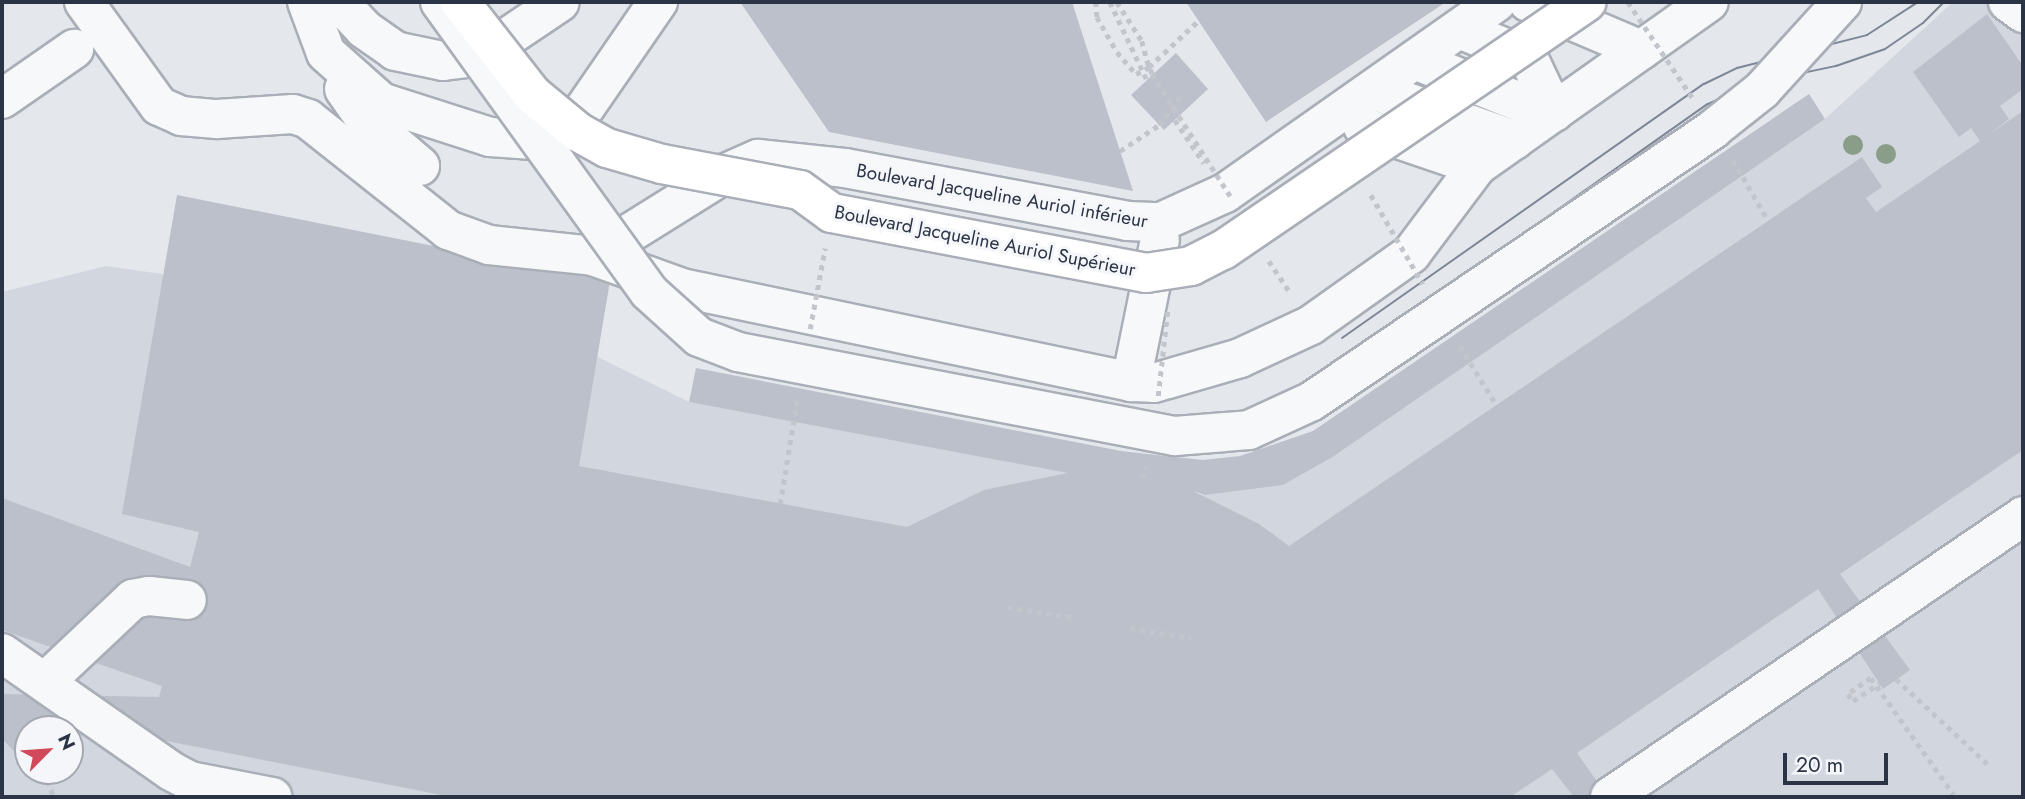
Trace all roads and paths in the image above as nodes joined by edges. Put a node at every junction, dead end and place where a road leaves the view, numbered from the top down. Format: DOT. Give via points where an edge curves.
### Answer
graph roads {
  1 [pos="83,2"];
  2 [pos="307,2"];
  3 [pos="339,2"];
  4 [pos="440,2"];
  5 [pos="460,2"];
  6 [pos="560,2"];
  7 [pos="657,2"];
  8 [pos="1096,2"];
  9 [pos="1110,2"];
  10 [pos="1116,2"];
  11 [pos="1497,2"];
  12 [pos="1528,2"];
  13 [pos="1587,2"];
  14 [pos="1842,2"];
  15 [pos="2008,2"];
  16 [pos="1687,6"];
  17 [pos="2023,13"];
  18 [pos="1198,21"];
  19 [pos="1458,29"];
  20 [pos="74,49"];
  21 [pos="1641,50"];
  22 [pos="418,60"];
  23 [pos="1415,60"];
  24 [pos="339,64"];
  25 [pos="1149,67"];
  26 [pos="1147,80"];
  27 [pos="1373,90"];
  28 [pos="1184,92"];
  29 [pos="2,99"];
  30 [pos="1173,107"];
  31 [pos="1552,113"];
  32 [pos="1335,117"];
  33 [pos="1514,140"];
  34 [pos="1121,151"];
  35 [pos="420,166"];
  36 [pos="1477,166"];
  37 [pos="1161,222"];
  38 [pos="1253,230"];
  39 [pos="593,256"];
  40 [pos="1164,272"];
  41 [pos="1130,382"];
  42 [pos="1153,432"];
  43 [pos="1142,478"];
  44 [pos="2023,516"];
  45 [pos="187,600"];
  46 [pos="1007,607"];
  47 [pos="1076,618"];
  48 [pos="1130,628"];
  49 [pos="1191,638"];
  50 [pos="2,653"];
  51 [pos="1896,679"];
  52 [pos="46,681"];
  53 [pos="1880,683"];
  54 [pos="1991,767"];
  55 [pos="1954,796"];
  56 [pos="272,797"];
  57 [pos="1610,797"];
  1 -- 39 [label="street" via="148,95 169,111 217,119 284,114 308,118 448,230 489,245"];
  2 -- 24 [label="street"];
  3 -- 22 [label="street" via="378,41"];
  4 -- 42 [label="street, bridge" via="658,302 685,328 718,346"];
  5 -- 40 [label="main road, Boulevard Jacqueline Auriol Supérieur, bridge" via="533,95 578,132 607,148 653,162 800,190 832,213 1131,271"];
  6 -- 22 [label="street" via="468,58"];
  7 -- 24 [label="street" via="573,125 553,137 491,137 397,110"];
  8 -- 25 [label="path, bridge" via="1097,18 1117,52 1136,74"];
  9 -- 26 [label="path"];
  10 -- 25 [label="path" via="1142,41"];
  11 -- 19 [label="street, Boulevard Jacqueline Auriol inférieur"];
  12 -- 21 [label="street"];
  13 -- 38 [label="main road, Boulevard Jacqueline Auriol Supérieur, bridge"];
  14 -- 42 [label="street, bridge" via="1762,90 1713,129 1312,401 1249,430 1196,436"];
  15 -- 17 [label="street"];
  16 -- 21 [label="street"];
  18 -- 25 [label="path"];
  19 -- 23 [label="street, Boulevard Jacqueline Auriol inférieur"];
  19 -- 31 [label="street" via="1528,57"];
  20 -- 29 [label="street"];
  21 -- 31 [label="street"];
  22 -- 24 [label="street"];
  23 -- 27 [label="street, Boulevard Jacqueline Auriol inférieur"];
  23 -- 31 [label="street"];
  24 -- 35 [label="street" via="366,120"];
  25 -- 30 [label="path, bridge"];
  27 -- 32 [label="street, Boulevard Jacqueline Auriol inférieur"];
  27 -- 33 [label="street"];
  28 -- 30 [label="path"];
  30 -- 34 [label="path" via="1159,125"];
  30 -- 38 [label="path, bridge"];
  31 -- 33 [label="street"];
  32 -- 36 [label="street"];
  32 -- 37 [label="street, Boulevard Jacqueline Auriol inférieur" via="1225,193"];
  33 -- 36 [label="street"];
  36 -- 41 [label="street" via="1411,254 1311,325 1240,358 1154,383"];
  37 -- 39 [label="street, Boulevard Jacqueline Auriol inférieur" via="1127,221 845,168 758,159 726,173"];
  37 -- 41 [label="street"];
  38 -- 40 [label="main road, Boulevard Jacqueline Auriol Supérieur, bridge" via="1206,259"];
  39 -- 41 [label="street" via="682,288"];
  40 -- 42 [label="path, bridge" via="1169,325"];
  42 -- 43 [label="path, bridge"];
  44 -- 57 [label="street"];
  45 -- 52 [label="street" via="133,599"];
  46 -- 47 [label="path"];
  48 -- 49 [label="path"];
  50 -- 52 [label="street"];
  51 -- 54 [label="path"];
  52 -- 56 [label="street" via="190,781"];
  53 -- 55 [label="path, bridge" via="1853,701 1848,694 1871,678"];
}
